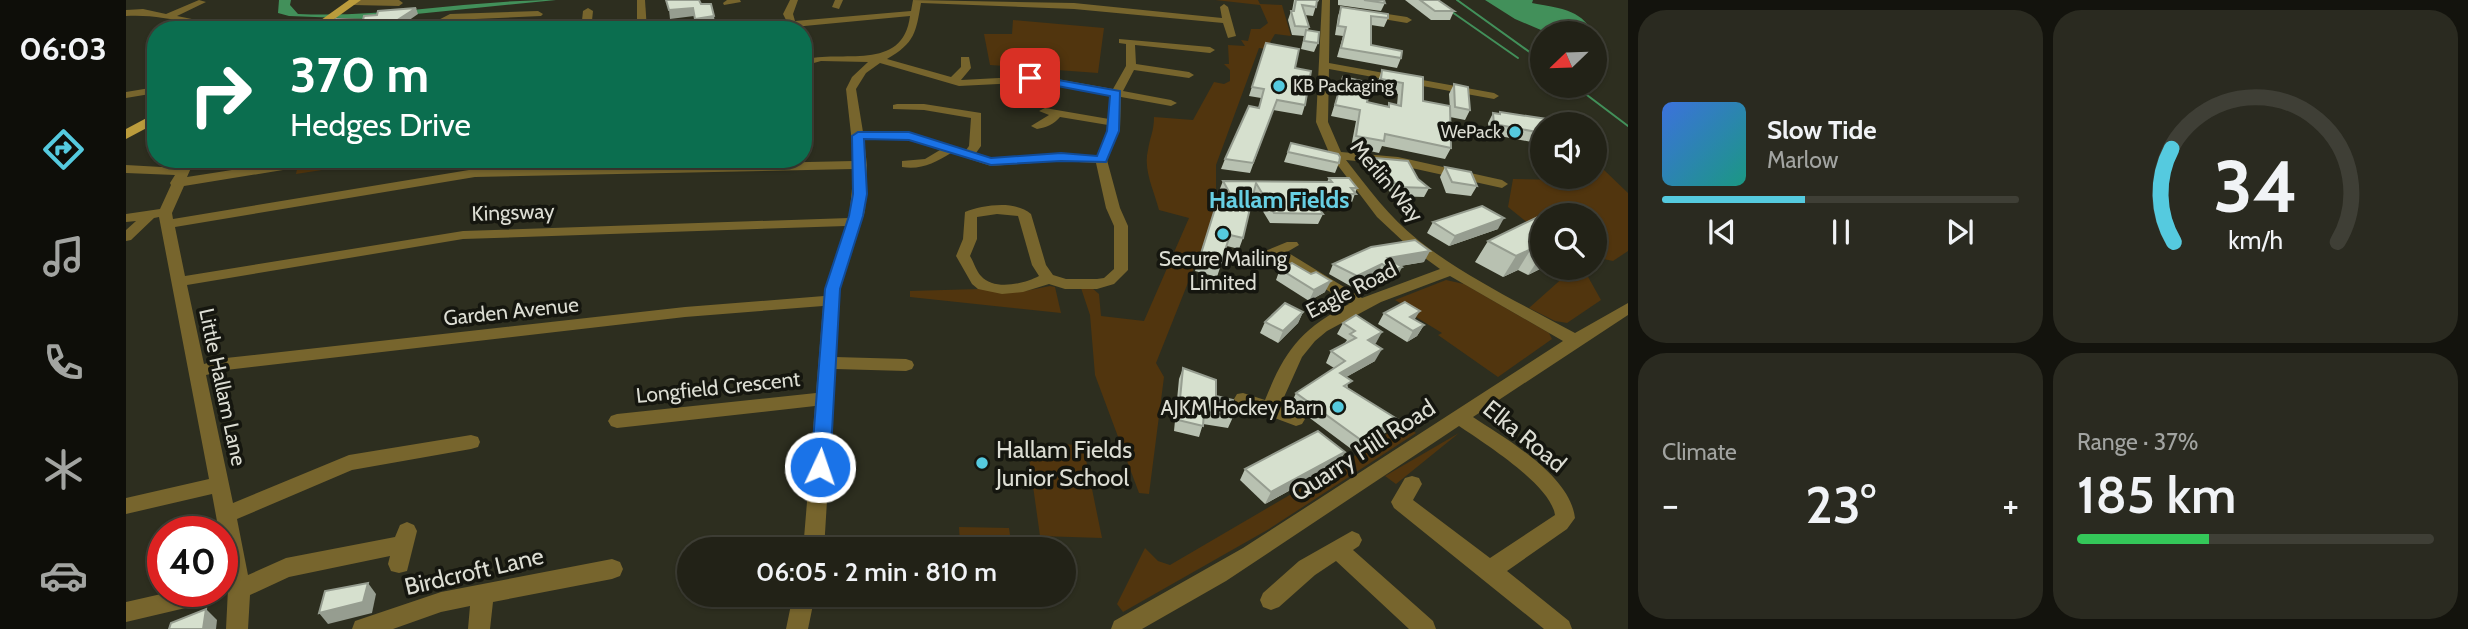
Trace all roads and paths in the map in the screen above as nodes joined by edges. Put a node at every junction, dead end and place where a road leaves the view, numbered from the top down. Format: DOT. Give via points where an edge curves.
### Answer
graph roads {
  1 [pos="641,0"];
  2 [pos="794,0"];
  3 [pos="355,1"];
  4 [pos="202,2"];
  5 [pos="394,3"];
  6 [pos="916,5"];
  7 [pos="1331,6"];
  8 [pos="131,7"];
  9 [pos="1224,7"];
  10 [pos="589,12"];
  11 [pos="1351,12"];
  12 [pos="538,15"];
  13 [pos="168,16"];
  14 [pos="1401,18"];
  15 [pos="193,21"];
  16 [pos="326,21"];
  17 [pos="441,21"];
  18 [pos="588,21"];
  19 [pos="642,21"];
  20 [pos="791,21"];
  21 [pos="812,21"];
  22 [pos="1227,21"];
  23 [pos="1231,36"];
  24 [pos="899,47"];
  25 [pos="812,49"];
  26 [pos="1210,50"];
  27 [pos="877,59"];
  28 [pos="965,59"];
  29 [pos="812,60"];
  30 [pos="1325,65"];
  31 [pos="1132,66"];
  32 [pos="1189,75"];
  33 [pos="953,82"];
  34 [pos="147,91"];
  35 [pos="126,94"];
  36 [pos="1116,94"];
  37 [pos="1494,96"];
  38 [pos="1171,103"];
  39 [pos="898,109"];
  40 [pos="147,122"];
  41 [pos="1114,123"];
  42 [pos="140,126"];
  43 [pos="147,126"];
  44 [pos="1037,126"];
  45 [pos="126,135"];
  46 [pos="858,136"];
  47 [pos="948,150"];
  48 [pos="1336,155"];
  49 [pos="968,156"];
  50 [pos="1101,160"];
  51 [pos="812,164"];
  52 [pos="906,164"];
  53 [pos="861,165"];
  54 [pos="236,168"];
  55 [pos="261,168"];
  56 [pos="488,168"];
  57 [pos="544,168"];
  58 [pos="126,169"];
  59 [pos="182,171"];
  60 [pos="486,172"];
  61 [pos="233,174"];
  62 [pos="1502,184"];
  63 [pos="126,218"];
  64 [pos="160,218"];
  65 [pos="854,222"];
  66 [pos="126,237"];
  67 [pos="1292,245"];
  68 [pos="1451,270"];
  69 [pos="1048,278"];
  70 [pos="178,282"];
  71 [pos="831,300"];
  72 [pos="1363,306"];
  73 [pos="1628,308"];
  74 [pos="1574,340"];
  75 [pos="826,363"];
  76 [pos="906,365"];
  77 [pos="197,372"];
  78 [pos="824,399"];
  79 [pos="1243,399"];
  80 [pos="1270,409"];
  81 [pos="1461,418"];
  82 [pos="1296,419"];
  83 [pos="617,421"];
  84 [pos="471,442"];
  85 [pos="220,484"];
  86 [pos="1412,484"];
  87 [pos="126,506"];
  88 [pos="226,515"];
  89 [pos="814,537"];
  90 [pos="403,546"];
  91 [pos="603,566"];
  92 [pos="1490,570"];
  93 [pos="238,585"];
  94 [pos="482,594"];
  95 [pos="1271,600"];
  96 [pos="147,607"];
  97 [pos="235,607"];
  98 [pos="802,607"];
  99 [pos="126,612"];
  100 [pos="237,629"];
  101 [pos="363,629"];
  102 [pos="479,629"];
  103 [pos="797,629"];
  104 [pos="1122,629"];
  105 [pos="1425,629"];
  106 [pos="1561,629"];
  1 -- 19 [label="street"];
  2 -- 20 [label="street"];
  3 -- 5 [label="street"];
  3 -- 16 [label="main road"];
  4 -- 13 [label="street"];
  6 -- 21 [label="street"];
  6 -- 22 [label="street" via="1074,5"];
  6 -- 24 [label="street" via="912,30"];
  7 -- 30 [label="street, Merlin Way"];
  8 -- 13 [label="street"];
  9 -- 22 [label="street"];
  10 -- 18 [label="street"];
  11 -- 14 [label="street"];
  12 -- 17 [label="street"];
  13 -- 15 [label="street"];
  22 -- 23 [label="street"];
  24 -- 25 [label="street"];
  24 -- 27 [label="street"];
  26 -- 31 [label="street" via="1125,42"];
  27 -- 29 [label="street"];
  27 -- 33 [label="street"];
  27 -- 46 [label="street" via="858,75 851,89"];
  28 -- 33 [label="street" via="966,68"];
  30 -- 37 [label="street" via="1477,97"];
  30 -- 48 [label="street, Merlin Way" via="1322,122"];
  31 -- 32 [label="street"];
  31 -- 36 [label="street"];
  33 -- 36 [label="street" via="1040,79"];
  34 -- 35 [label="street"];
  36 -- 38 [label="street"];
  36 -- 41 [label="street"];
  39 -- 49 [label="street" via="978,113 975,146"];
  40 -- 42 [label="main road"];
  41 -- 44 [label="street" via="1050,112 1049,122"];
  41 -- 50 [label="street"];
  42 -- 43 [label="street"];
  42 -- 45 [label="main road"];
  46 -- 47 [label="street" via="909,136"];
  46 -- 53 [label="street"];
  47 -- 49 [label="street"];
  47 -- 52 [label="street" via="928,162"];
  48 -- 62 [label="street" via="1469,171"];
  48 -- 68 [label="street, Merlin Way" via="1396,228"];
  49 -- 50 [label="street" via="1001,162 1053,157"];
  50 -- 69 [label="street" via="1120,220 1121,270 1100,288"];
  51 -- 53 [label="street"];
  53 -- 65 [label="street"];
  54 -- 61 [label="street"];
  55 -- 61 [label="street"];
  56 -- 60 [label="street"];
  57 -- 60 [label="street"];
  58 -- 59 [label="street"];
  59 -- 61 [label="street"];
  59 -- 64 [label="street"];
  60 -- 64 [label="street"];
  63 -- 64 [label="street"];
  64 -- 66 [label="street"];
  64 -- 70 [label="street, Little Hallam Lane"];
  65 -- 70 [label="street, Kingsway" via="463,235"];
  65 -- 71 [label="street"];
  67 -- 72 [label="street" via="1270,254"];
  68 -- 72 [label="street, Eagle Road"];
  68 -- 74 [label="street, Merlin Way"];
  69 -- 69 [label="street" via="1024,288 978,282 962,252 970,239 970,215 978,211 1024,214 1034,252"];
  70 -- 77 [label="street, Little Hallam Lane"];
  71 -- 75 [label="street"];
  71 -- 77 [label="street, Garden Avenue" via="407,343 235,363"];
  72 -- 80 [label="street, Eagle Road" via="1307,339"];
  73 -- 74 [label="street, Quarry Hill Road"];
  74 -- 81 [label="street, Quarry Hill Road"];
  75 -- 76 [label="street"];
  75 -- 78 [label="street"];
  77 -- 85 [label="street, Little Hallam Lane"];
  78 -- 83 [label="street, Longfield Crescent"];
  78 -- 89 [label="street"];
  79 -- 80 [label="street"];
  80 -- 82 [label="street"];
  81 -- 92 [label="street, Elka Road" via="1526,466 1557,494 1567,512 1560,523"];
  81 -- 104 [label="street, Quarry Hill Road" via="1247,557"];
  84 -- 88 [label="street" via="349,463"];
  85 -- 87 [label="street"];
  85 -- 88 [label="street, Little Hallam Lane"];
  86 -- 92 [label="street" via="1401,502"];
  90 -- 93 [label="street" via="286,568"];
  91 -- 94 [label="street, Birdcroft Lane"];
  92 -- 106 [label="street"];
  94 -- 101 [label="street, Birdcroft Lane" via="417,609"];
  94 -- 102 [label="street"];
  95 -- 105 [label="street" via="1307,568 1345,545"];
  96 -- 99 [label="street"];
  97 -- 100 [label="street, Little Hallam Lane"];
  98 -- 103 [label="street"];
}
